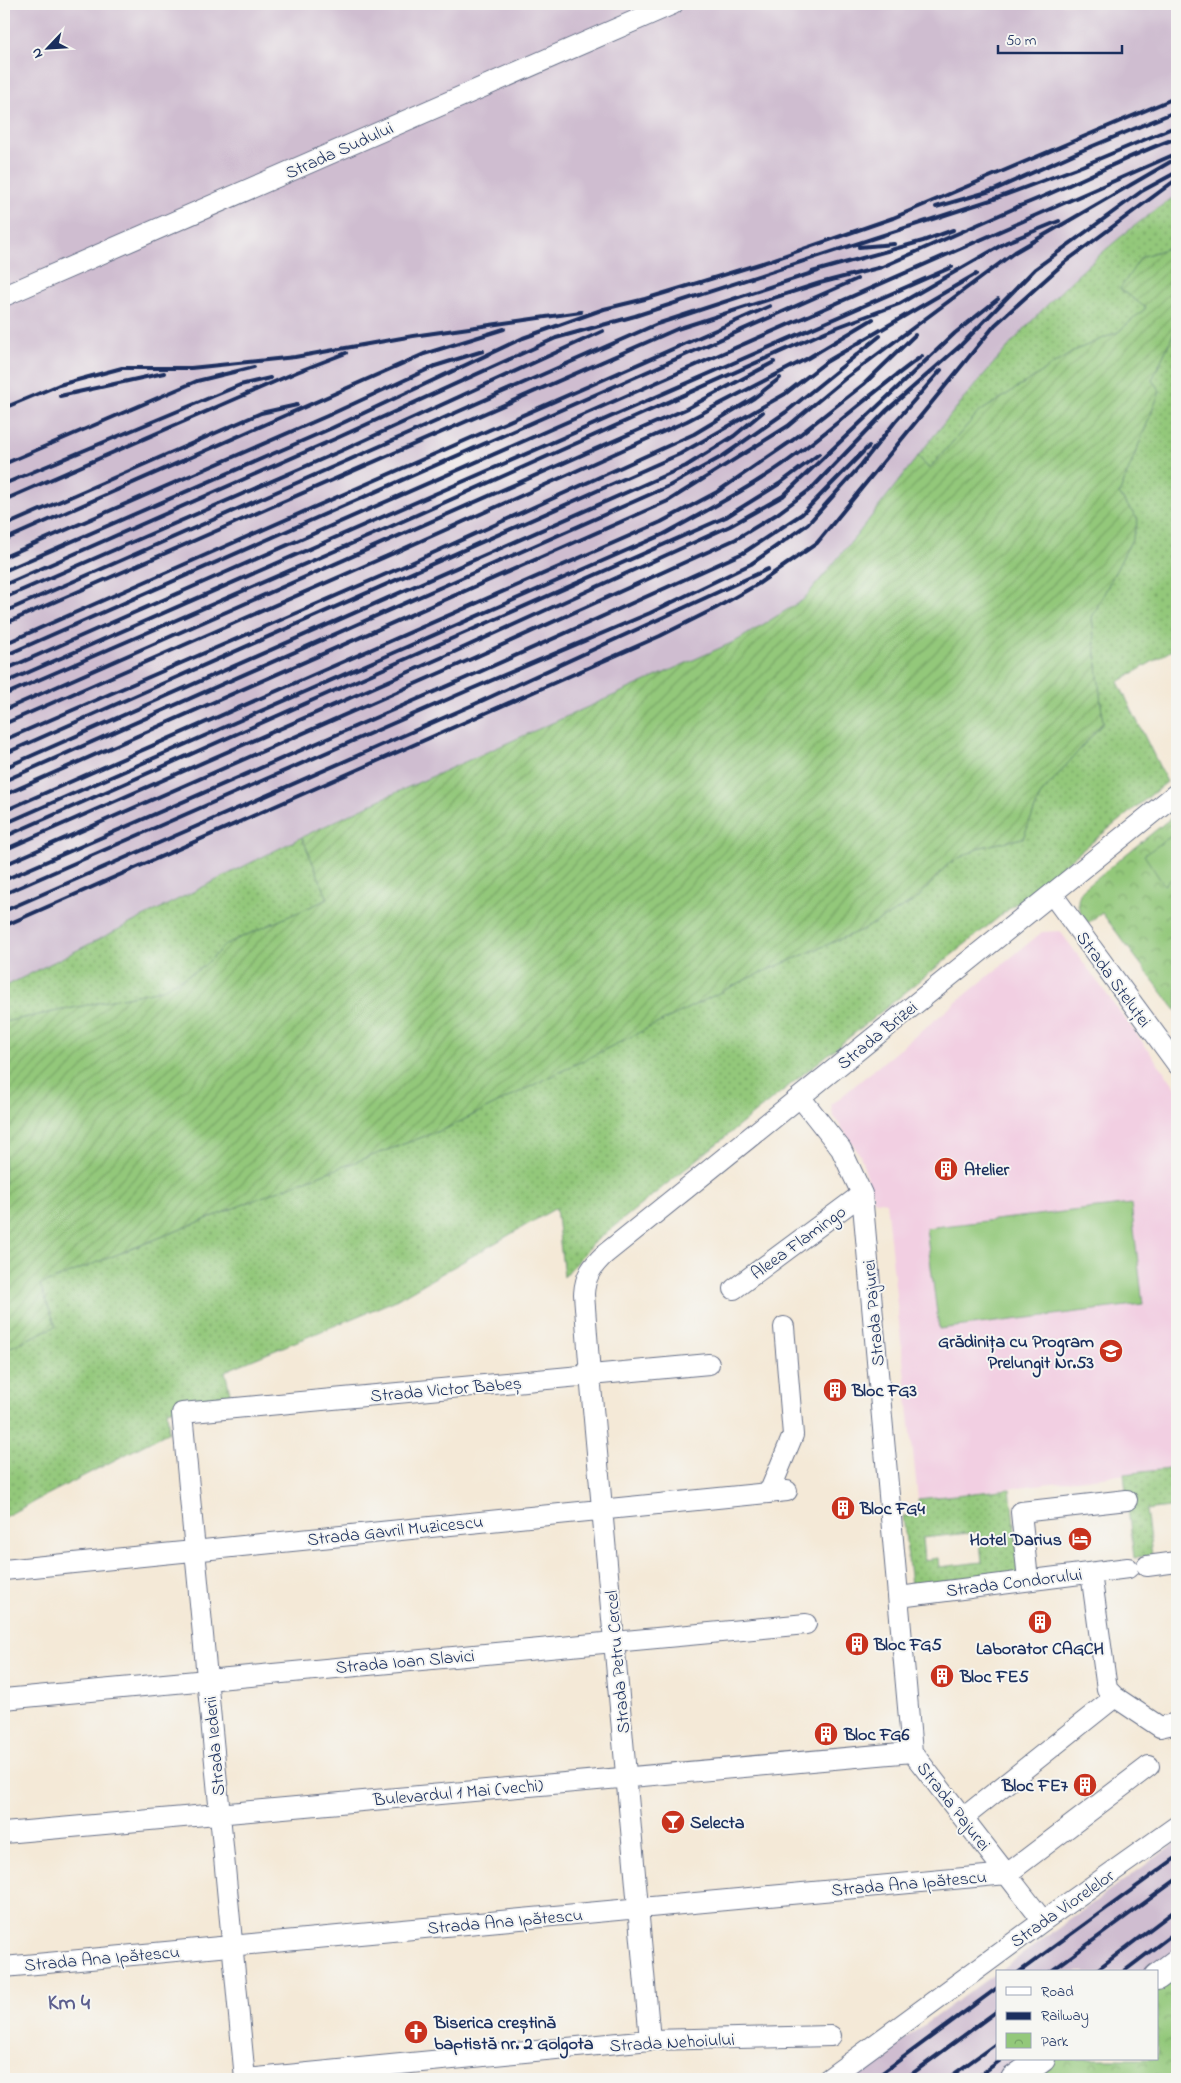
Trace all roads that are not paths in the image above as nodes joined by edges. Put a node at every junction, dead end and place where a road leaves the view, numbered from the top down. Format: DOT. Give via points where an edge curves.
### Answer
graph roads {
  1 [pos="673,4"];
  2 [pos="4,296"];
  3 [pos="1177,793"];
  4 [pos="1052,894"];
  5 [pos="1177,1064"];
  6 [pos="800,1097"];
  7 [pos="862,1194"];
  8 [pos="584,1283"];
  9 [pos="734,1289"];
  10 [pos="784,1327"];
  11 [pos="709,1364"];
  12 [pos="590,1376"];
  13 [pos="182,1412"];
  14 [pos="1127,1500"];
  15 [pos="604,1510"];
  16 [pos="195,1551"];
  17 [pos="1177,1562"];
  18 [pos="4,1570"];
  19 [pos="1091,1573"];
  20 [pos="1028,1580"];
  21 [pos="899,1597"];
  22 [pos="806,1624"];
  23 [pos="616,1642"];
  24 [pos="207,1680"];
  25 [pos="1114,1697"];
  26 [pos="4,1699"];
  27 [pos="1177,1724"];
  28 [pos="912,1752"];
  29 [pos="1148,1766"];
  30 [pos="627,1777"];
  31 [pos="220,1814"];
  32 [pos="963,1818"];
  33 [pos="1177,1826"];
  34 [pos="4,1833"];
  35 [pos="1007,1874"];
  36 [pos="639,1908"];
  37 [pos="1043,1920"];
  38 [pos="232,1946"];
  39 [pos="1177,1962"];
  40 [pos="4,1967"];
  41 [pos="1158,1975"];
  42 [pos="831,2036"];
  43 [pos="650,2040"];
  44 [pos="1041,2060"];
  45 [pos="245,2079"];
  46 [pos="828,2079"];
  47 [pos="1014,2079"];
  1 -- 2 [label="street, Strada Sudului"];
  3 -- 4 [label="street, Strada Brizei"];
  4 -- 5 [label="street, Strada Steluței"];
  4 -- 6 [label="street, Strada Brizei"];
  6 -- 7 [label="street, Strada Pajurei" via="841,1149"];
  6 -- 8 [label="street, Strada Brizei" via="605,1254 595,1263"];
  7 -- 9 [label="street, Aleea Flamingo"];
  7 -- 21 [label="street, Strada Pajurei"];
  8 -- 12 [label="street, Strada Petru Cercel"];
  10 -- 15 [label="street, Strada Gavril Muzicescu" via="793,1435 778,1492"];
  11 -- 12 [label="street, Strada Victor Babeș"];
  12 -- 13 [label="street, Strada Victor Babeș"];
  12 -- 15 [label="street, Strada Petru Cercel"];
  13 -- 16 [label="street, Strada Iederii"];
  14 -- 20 [label="street" via="1021,1512"];
  15 -- 16 [label="street, Strada Gavril Muzicescu"];
  15 -- 23 [label="street, Strada Petru Cercel"];
  16 -- 18 [label="street, Strada Gavril Muzicescu"];
  16 -- 24 [label="street, Strada Iederii"];
  17 -- 19 [label="street, Strada Condorului"];
  19 -- 20 [label="street, Strada Condorului"];
  19 -- 25 [label="street" via="1107,1689"];
  20 -- 21 [label="street, Strada Condorului"];
  21 -- 28 [label="street, Strada Pajurei"];
  22 -- 23 [label="street, Strada Ioan Slavici"];
  23 -- 24 [label="street, Strada Ioan Slavici"];
  23 -- 30 [label="street, Strada Petru Cercel"];
  24 -- 26 [label="street, Strada Ioan Slavici"];
  24 -- 31 [label="street, Strada Iederii"];
  25 -- 27 [label="street" via="1160,1727"];
  25 -- 32 [label="street"];
  28 -- 30 [label="street, Bulevardul 1 Mai (vechi)"];
  28 -- 32 [label="street, Strada Pajurei"];
  29 -- 35 [label="street"];
  30 -- 31 [label="street, Bulevardul 1 Mai (vechi)"];
  30 -- 36 [label="street, Strada Petru Cercel"];
  31 -- 34 [label="street, Bulevardul 1 Mai (vechi)"];
  31 -- 38 [label="street, Strada Iederii"];
  32 -- 35 [label="street, Strada Pajurei"];
  33 -- 37 [label="street, Strada Viorelelor"];
  35 -- 36 [label="street, Strada Ana Ipătescu"];
  35 -- 37 [label="street, Strada Pajurei"];
  36 -- 38 [label="street, Strada Ana Ipătescu"];
  36 -- 43 [label="street, Strada Petru Cercel"];
  37 -- 46 [label="street, Strada Viorelelor"];
  38 -- 40 [label="street, Strada Ana Ipătescu"];
  38 -- 45 [label="street, Strada Iederii"];
  39 -- 41 [label="main road"];
  42 -- 43 [label="street, Strada Nehoiului"];
  43 -- 45 [label="street, Strada Nehoiului"];
  44 -- 47 [label="main road"];
}
